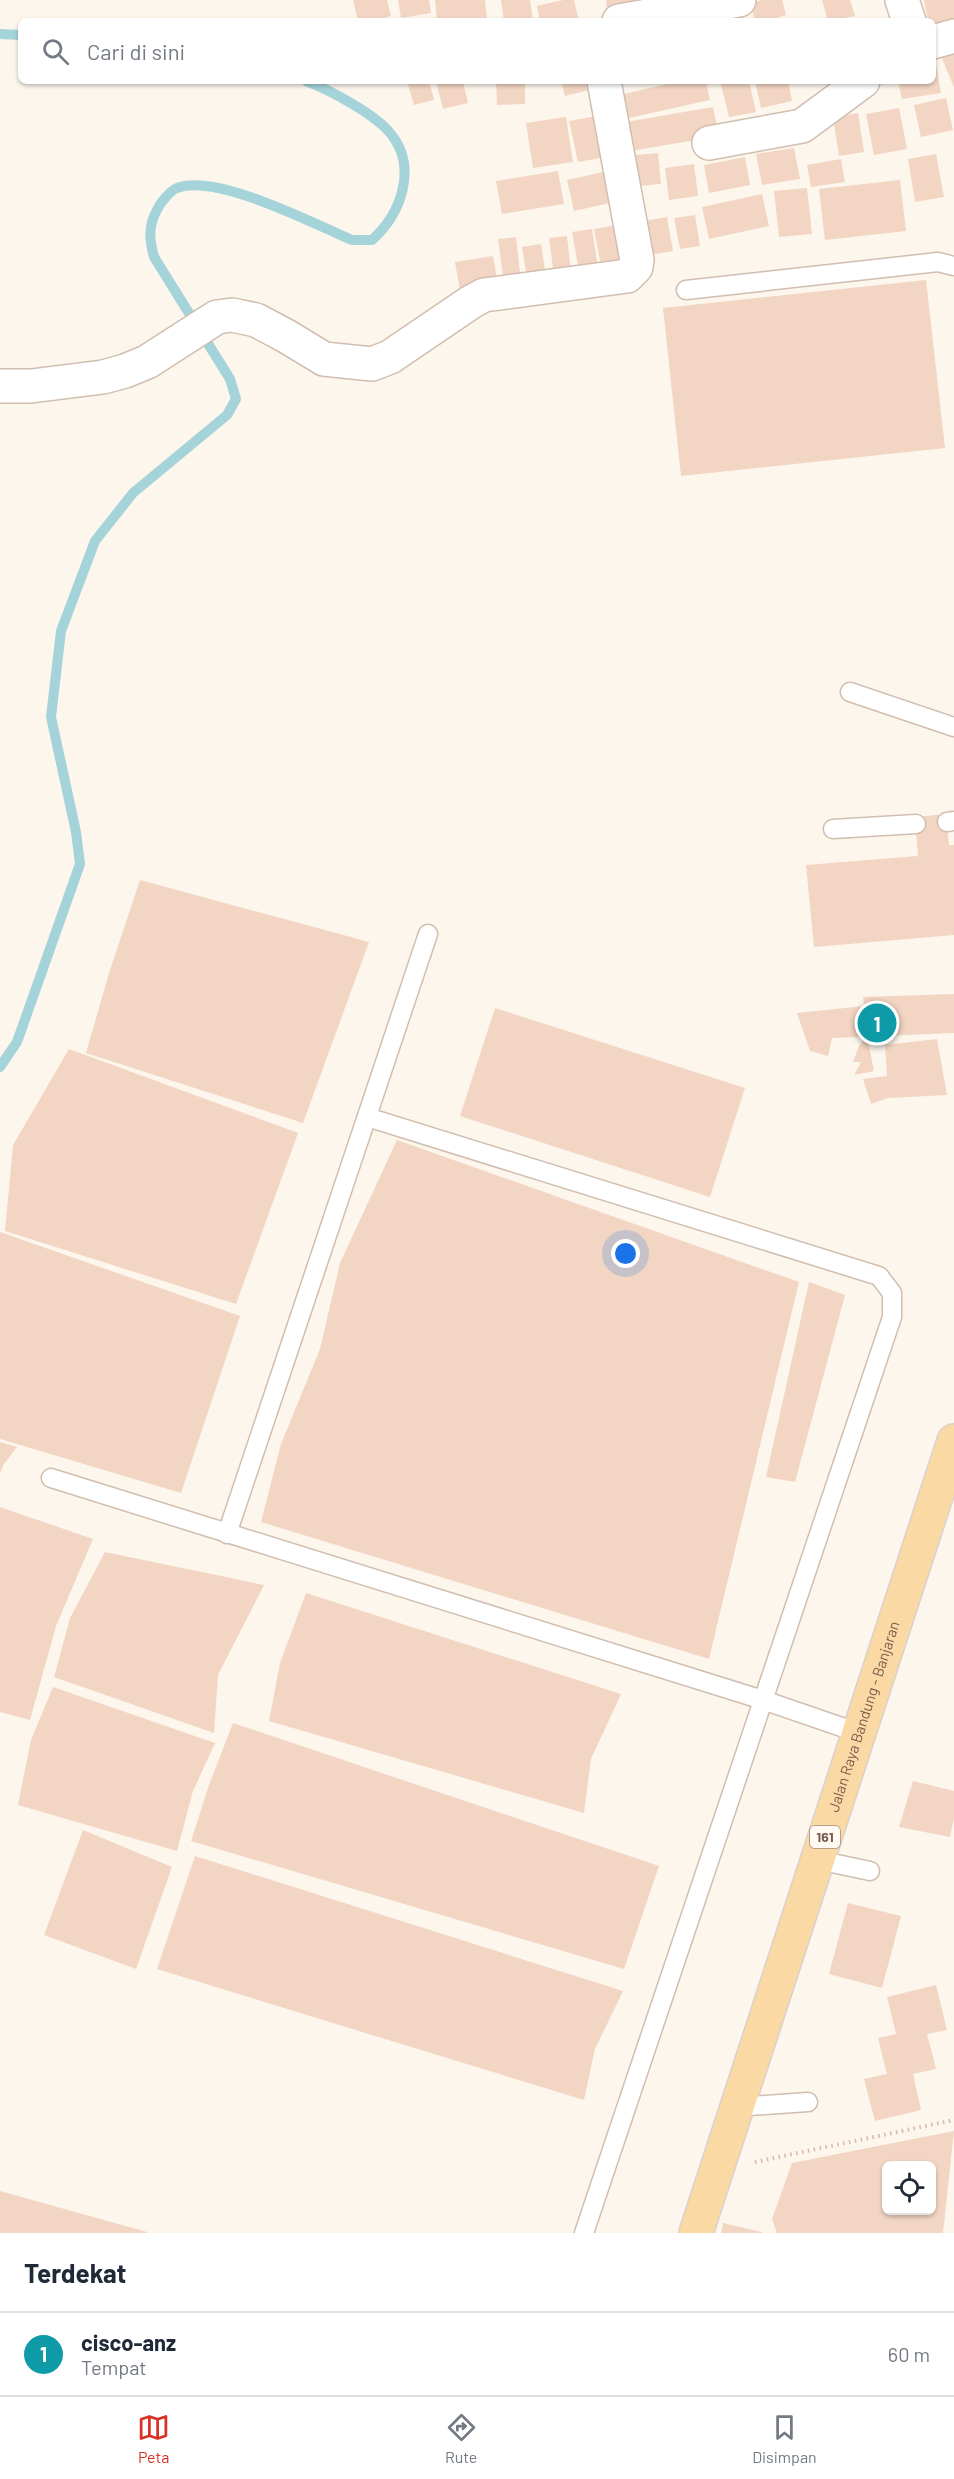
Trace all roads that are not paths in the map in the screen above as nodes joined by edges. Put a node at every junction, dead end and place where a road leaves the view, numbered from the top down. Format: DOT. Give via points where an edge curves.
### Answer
graph roads {
  1 [pos="739,0"];
  2 [pos="902,0"];
  3 [pos="635,18"];
  4 [pos="908,18"];
  5 [pos="954,36"];
  6 [pos="936,41"];
  7 [pos="605,84"];
  8 [pos="859,84"];
  9 [pos="709,143"];
  10 [pos="954,266"];
  11 [pos="686,290"];
  12 [pos="0,386"];
  13 [pos="850,692"];
  14 [pos="954,726"];
  15 [pos="916,824"];
  16 [pos="833,829"];
  17 [pos="428,933"];
  18 [pos="367,1116"];
  19 [pos="954,1441"];
  20 [pos="51,1478"];
  21 [pos="948,1478"];
  22 [pos="227,1534"];
  23 [pos="763,1700"];
  24 [pos="859,1732"];
  25 [pos="832,1863"];
  26 [pos="870,1871"];
  27 [pos="808,2102"];
  28 [pos="736,2107"];
  29 [pos="584,2233"];
  30 [pos="696,2233"];
  1 -- 3 [label="street"];
  2 -- 4 [label="street"];
  5 -- 6 [label="street"];
  7 -- 12 [label="street" via="637,260 627,276 484,295 390,357 372,364 324,359 256,320 232,315 217,317 147,362 103,377"];
  8 -- 9 [label="street" via="802,126"];
  10 -- 11 [label="lane" via="938,262"];
  13 -- 14 [label="lane"];
  15 -- 16 [label="lane"];
  17 -- 18 [label="lane"];
  18 -- 22 [label="lane"];
  18 -- 23 [label="lane" via="879,1276 892,1293 892,1317"];
  19 -- 21 [label="main road, Jalan Raya Bandung - Banjaran / 161"];
  20 -- 22 [label="lane"];
  21 -- 24 [label="main road, Jalan Raya Bandung - Banjaran / 161"];
  22 -- 23 [label="lane"];
  23 -- 24 [label="lane"];
  23 -- 29 [label="lane"];
  24 -- 25 [label="main road, Jalan Raya Bandung - Banjaran / 161"];
  25 -- 26 [label="lane"];
  25 -- 28 [label="main road, Jalan Raya Bandung - Banjaran / 161"];
  27 -- 28 [label="lane"];
  28 -- 30 [label="main road, Jalan Raya Bandung - Banjaran / 161"];
}
